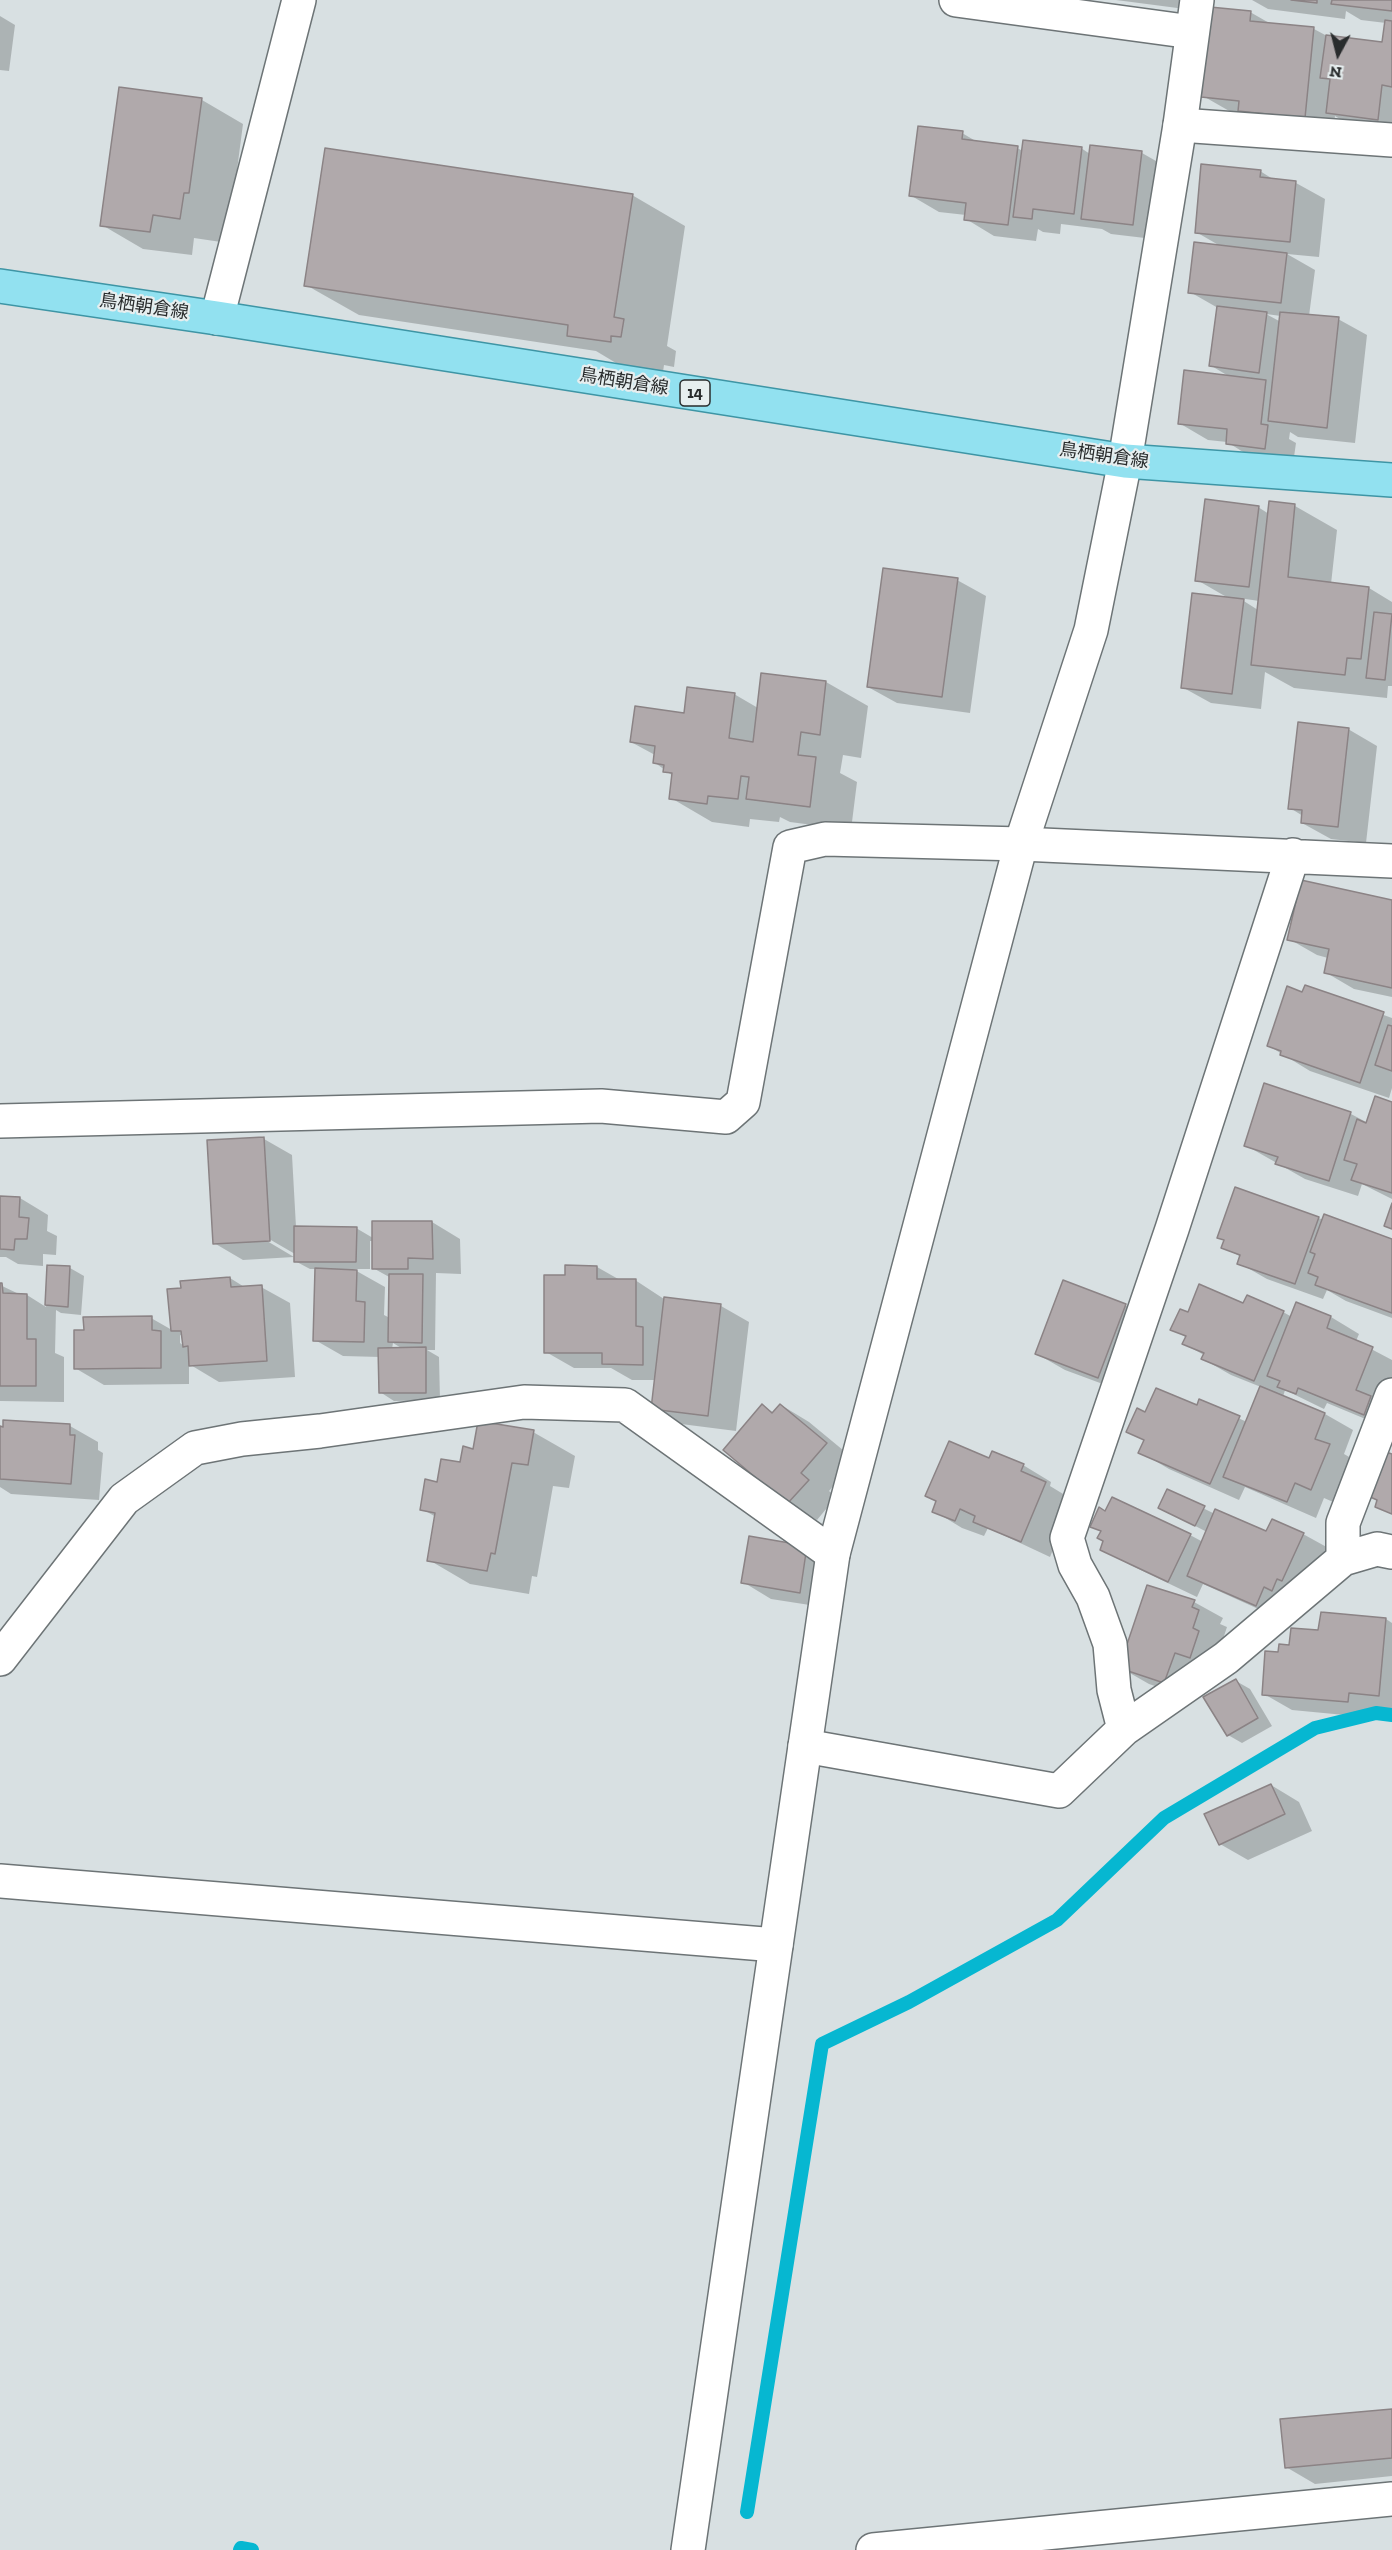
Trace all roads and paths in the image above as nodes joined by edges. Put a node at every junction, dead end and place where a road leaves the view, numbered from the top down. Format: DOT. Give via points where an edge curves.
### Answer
graph roads {
  1 [pos="299,0"];
  2 [pos="956,0"];
  3 [pos="1197,0"];
  4 [pos="1192,32"];
  5 [pos="1180,124"];
  6 [pos="1392,140"];
  7 [pos="0,286"];
  8 [pos="217,318"];
  9 [pos="1125,460"];
  10 [pos="1392,480"];
  11 [pos="1021,844"];
  12 [pos="1293,855"];
  13 [pos="1392,861"];
  14 [pos="0,1121"];
  15 [pos="1392,1395"];
  16 [pos="1392,1552"];
  17 [pos="832,1554"];
  18 [pos="1344,1558"];
  19 [pos="0,1659"];
  20 [pos="1124,1729"];
  21 [pos="805,1746"];
  22 [pos="0,1881"];
  23 [pos="776,1945"];
  24 [pos="1392,2499"];
  25 [pos="688,2550"];
  26 [pos="873,2550"];
  1 -- 8 [label="street"];
  2 -- 4 [label="street"];
  3 -- 4 [label="street"];
  4 -- 5 [label="street"];
  5 -- 6 [label="street"];
  5 -- 9 [label="street"];
  7 -- 8 [label="main road, 鳥栖朝倉線 / 14"];
  8 -- 9 [label="main road, 鳥栖朝倉線 / 14"];
  9 -- 10 [label="main road, 鳥栖朝倉線 / 14"];
  9 -- 11 [label="street" via="1091,630"];
  11 -- 12 [label="street"];
  11 -- 14 [label="street" via="825,839 790,847 743,1102 726,1117 601,1106"];
  11 -- 17 [label="street"];
  12 -- 13 [label="street"];
  12 -- 20 [label="street" via="1067,1538 1110,1644 1114,1690"];
  15 -- 18 [label="street" via="1343,1523"];
  16 -- 18 [label="street" via="1377,1550"];
  17 -- 19 [label="street" via="625,1406 512,1403 195,1448 124,1499"];
  17 -- 21 [label="street"];
  18 -- 20 [label="street" via="1226,1658"];
  20 -- 21 [label="street" via="1059,1791"];
  21 -- 23 [label="street"];
  22 -- 23 [label="street"];
  23 -- 25 [label="street"];
  24 -- 26 [label="street"];
}
